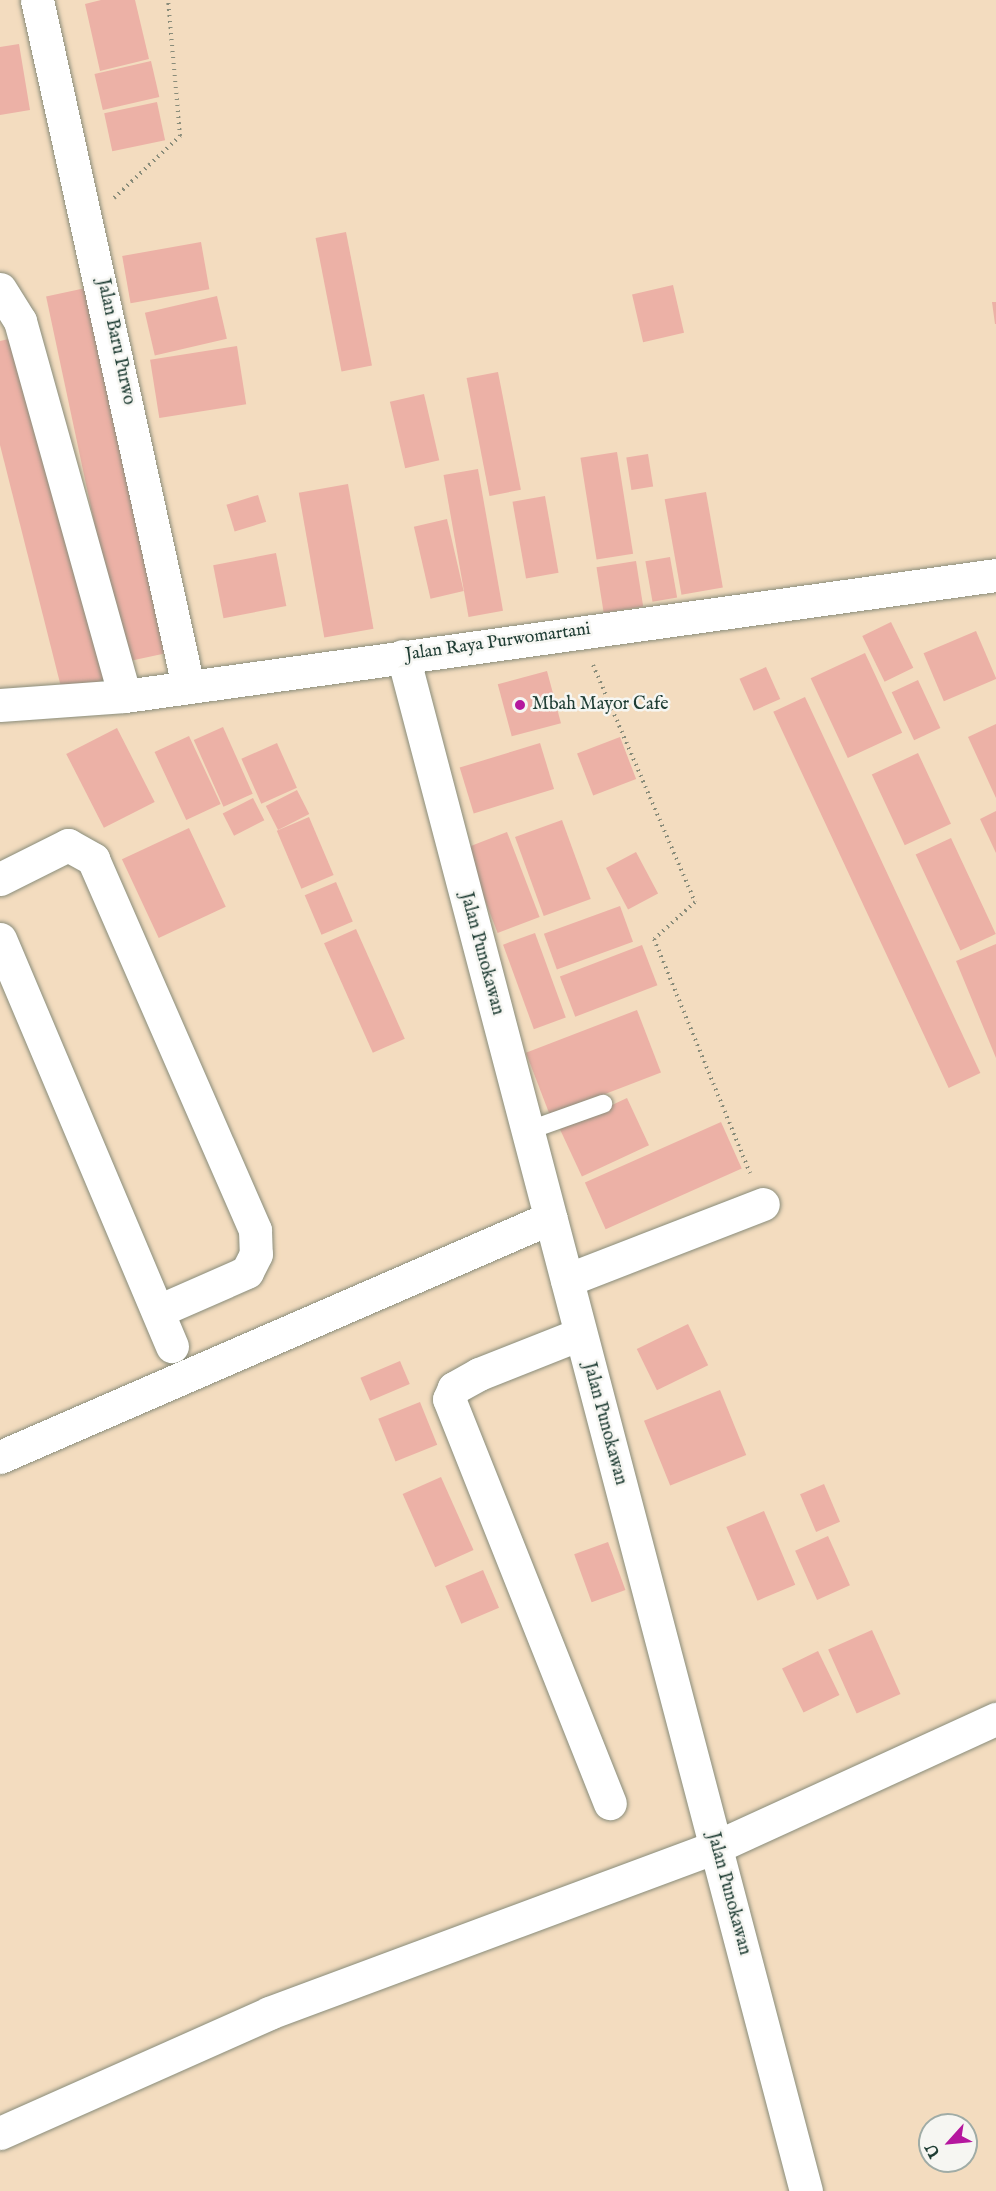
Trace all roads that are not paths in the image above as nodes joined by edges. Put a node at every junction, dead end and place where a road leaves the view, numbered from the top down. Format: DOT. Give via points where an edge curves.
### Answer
graph roads {
  1 [pos="37,0"];
  2 [pos="0,289"];
  3 [pos="996,574"];
  4 [pos="403,656"];
  5 [pos="188,686"];
  6 [pos="125,696"];
  7 [pos="0,705"];
  8 [pos="0,879"];
  9 [pos="0,939"];
  10 [pos="603,1104"];
  11 [pos="527,1131"];
  12 [pos="763,1204"];
  13 [pos="550,1218"];
  14 [pos="567,1280"];
  15 [pos="158,1311"];
  16 [pos="580,1334"];
  17 [pos="172,1346"];
  18 [pos="0,1457"];
  19 [pos="996,1719"];
  20 [pos="610,1803"];
  21 [pos="716,1847"];
  22 [pos="0,2133"];
  23 [pos="806,2191"];
  1 -- 5 [label="street, Jalan Baru Purwo" via="90,221"];
  2 -- 6 [label="street" via="20,321"];
  3 -- 4 [label="street, Jalan Raya Purwomartani"];
  4 -- 5 [label="street, Jalan Raya Purwomartani"];
  4 -- 11 [label="street, Jalan Punokawan"];
  5 -- 6 [label="street, Jalan Raya Purwomartani"];
  6 -- 7 [label="street, Jalan Raya Purwomartani"];
  8 -- 15 [label="street" via="68,845 93,859 255,1230 256,1254 247,1272"];
  9 -- 15 [label="street"];
  10 -- 11 [label="lane"];
  11 -- 13 [label="street, Jalan Punokawan"];
  12 -- 14 [label="street"];
  13 -- 14 [label="street, Jalan Punokawan"];
  13 -- 18 [label="street"];
  14 -- 16 [label="street, Jalan Punokawan"];
  15 -- 17 [label="street"];
  16 -- 20 [label="street" via="478,1374 454,1388 449,1400"];
  16 -- 21 [label="street, Jalan Punokawan"];
  19 -- 21 [label="street"];
  21 -- 22 [label="street" via="270,2013"];
  21 -- 23 [label="street, Jalan Punokawan"];
}
